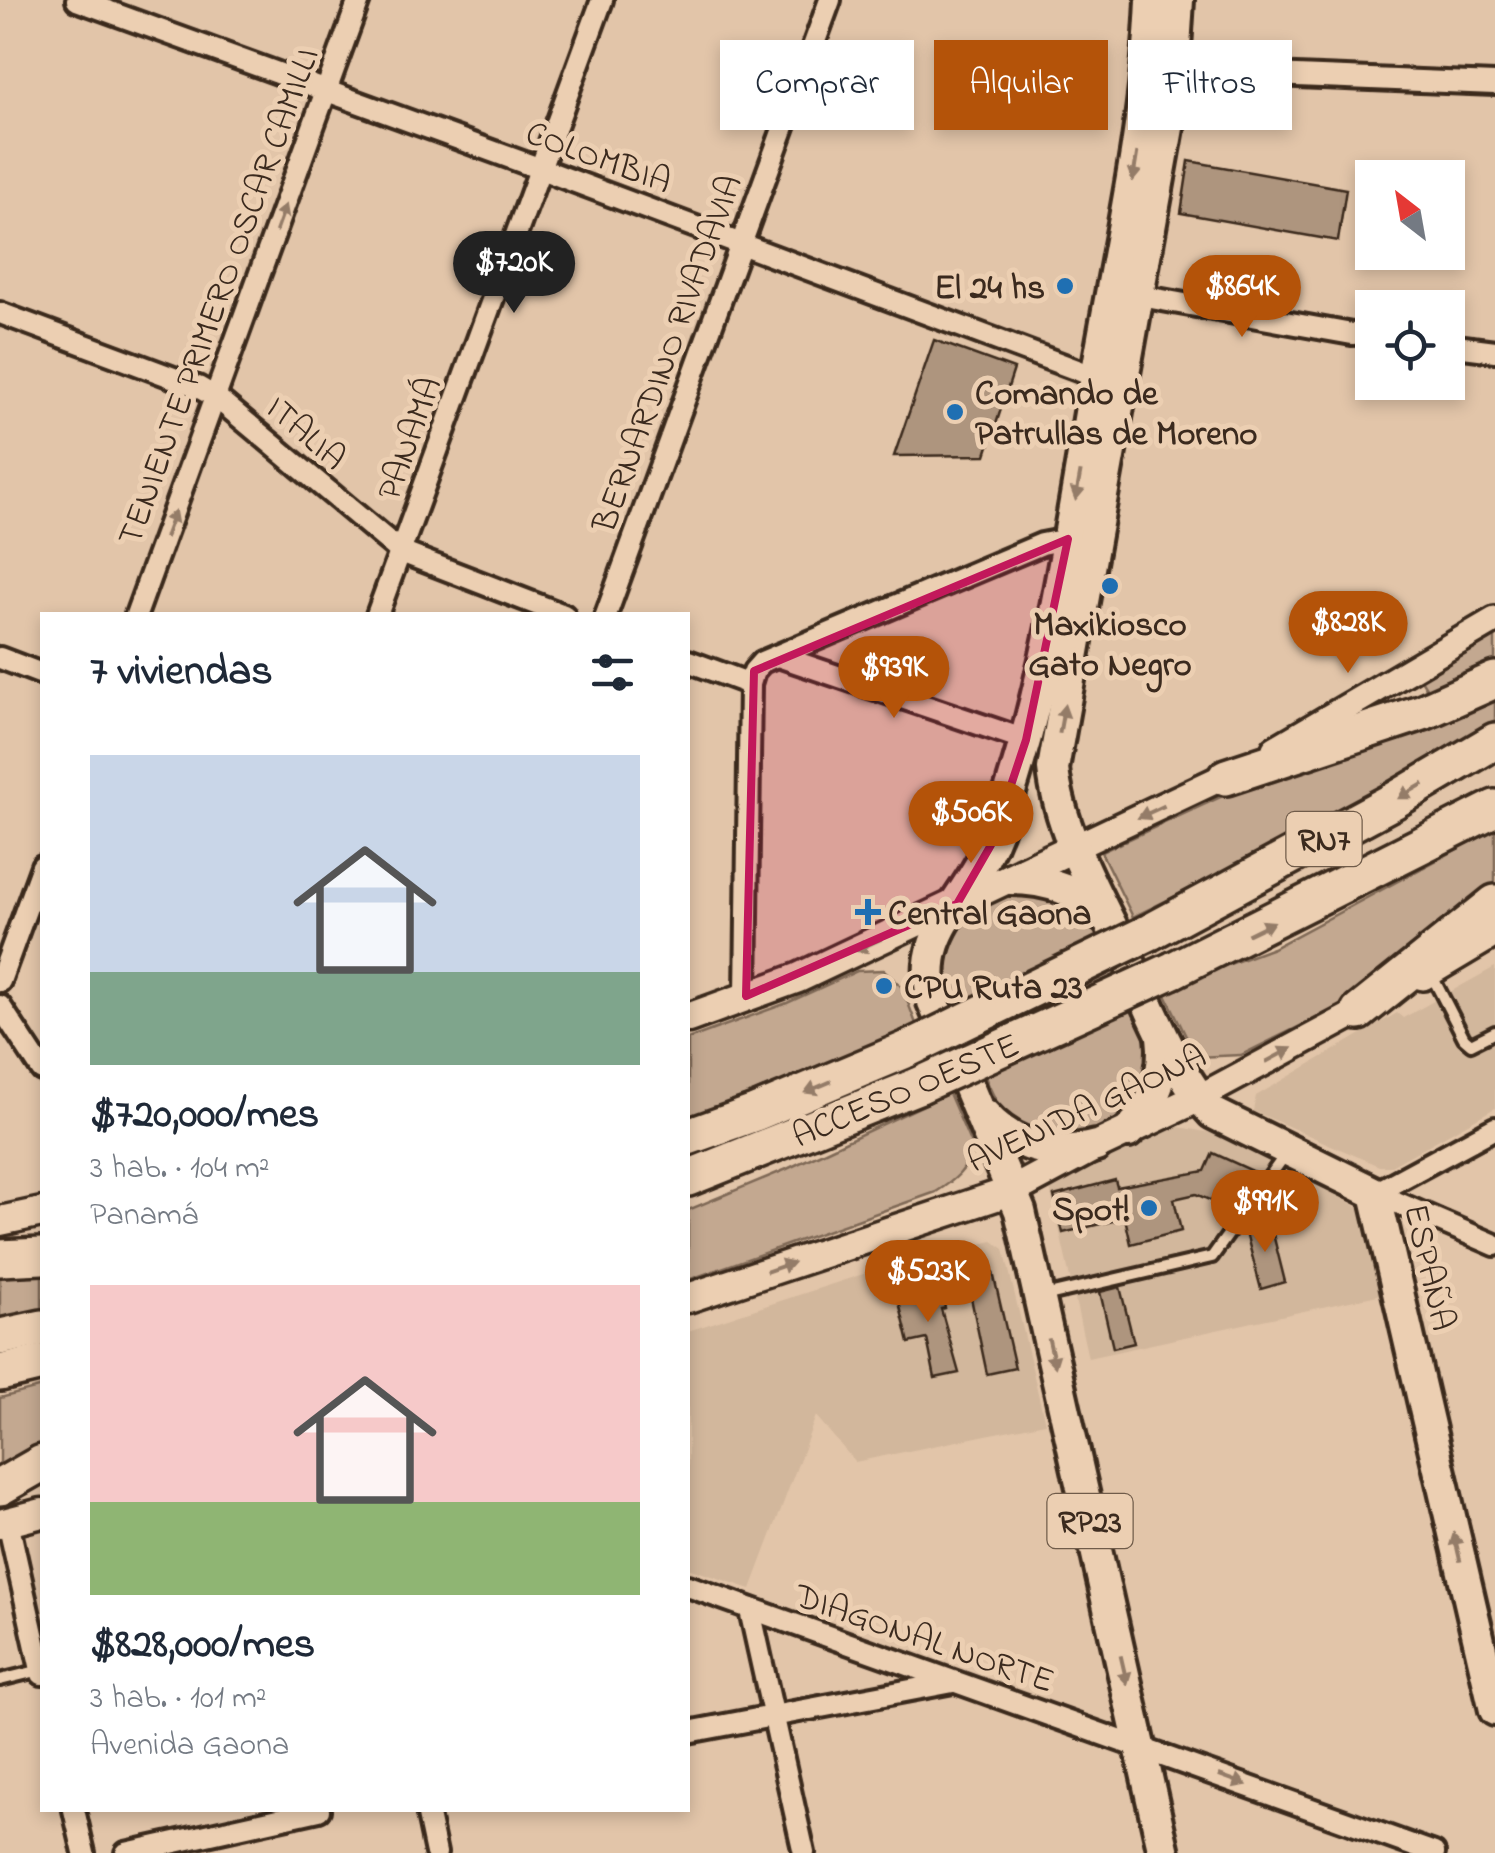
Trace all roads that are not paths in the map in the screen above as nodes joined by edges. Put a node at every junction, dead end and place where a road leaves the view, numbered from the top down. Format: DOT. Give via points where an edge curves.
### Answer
graph roads {
  1 [pos="77,0"];
  2 [pos="359,0"];
  3 [pos="602,0"];
  4 [pos="830,0"];
  5 [pos="1152,0"];
  6 [pos="1178,0"];
  7 [pos="1176,40"];
  8 [pos="1292,76"];
  9 [pos="1495,84"];
  10 [pos="326,90"];
  11 [pos="1168,130"];
  12 [pos="541,169"];
  13 [pos="740,243"];
  14 [pos="1140,296"];
  15 [pos="0,313"];
  16 [pos="1355,334"];
  17 [pos="1465,347"];
  18 [pos="1495,351"];
  19 [pos="1096,378"];
  20 [pos="217,398"];
  21 [pos="1068,539"];
  22 [pos="401,552"];
  23 [pos="137,612"];
  24 [pos="379,612"];
  25 [pos="556,612"];
  26 [pos="607,612"];
  27 [pos="1495,620"];
  28 [pos="778,656"];
  29 [pos="0,658"];
  30 [pos="690,661"];
  31 [pos="40,673"];
  32 [pos="1495,680"];
  33 [pos="750,684"];
  34 [pos="1026,740"];
  35 [pos="1495,741"];
  36 [pos="1226,777"];
  37 [pos="1495,808"];
  38 [pos="1076,846"];
  39 [pos="40,871"];
  40 [pos="1010,879"];
  41 [pos="957,904"];
  42 [pos="1495,904"];
  43 [pos="1112,927"];
  44 [pos="1495,934"];
  45 [pos="1430,973"];
  46 [pos="0,981"];
  47 [pos="746,996"];
  48 [pos="0,1006"];
  49 [pos="1359,1012"];
  50 [pos="690,1017"];
  51 [pos="1160,1028"];
  52 [pos="1495,1032"];
  53 [pos="40,1067"];
  54 [pos="1198,1098"];
  55 [pos="978,1108"];
  56 [pos="1495,1128"];
  57 [pos="1128,1132"];
  58 [pos="690,1136"];
  59 [pos="1096,1146"];
  60 [pos="1289,1150"];
  61 [pos="690,1177"];
  62 [pos="1014,1190"];
  63 [pos="1376,1192"];
  64 [pos="40,1212"];
  65 [pos="0,1222"];
  66 [pos="1495,1245"];
  67 [pos="40,1256"];
  68 [pos="0,1258"];
  69 [pos="690,1297"];
  70 [pos="1040,1297"];
  71 [pos="40,1328"];
  72 [pos="0,1338"];
  73 [pos="40,1363"];
  74 [pos="0,1373"];
  75 [pos="40,1463"];
  76 [pos="0,1488"];
  77 [pos="40,1514"];
  78 [pos="4,1523"];
  79 [pos="690,1587"];
  80 [pos="750,1610"];
  81 [pos="40,1664"];
  82 [pos="40,1672"];
  83 [pos="0,1680"];
  84 [pos="955,1682"];
  85 [pos="1493,1691"];
  86 [pos="773,1715"];
  87 [pos="690,1732"];
  88 [pos="1141,1747"];
  89 [pos="74,1812"];
  90 [pos="310,1812"];
  91 [pos="427,1812"];
  92 [pos="84,1853"];
  93 [pos="126,1853"];
  94 [pos="436,1853"];
  95 [pos="804,1853"];
  96 [pos="1164,1853"];
  97 [pos="1434,1853"];
  1 -- 10 [label="street, COLOMBIA"];
  2 -- 10 [label="street, TENIENTE PRIMERO OSCAR CAMILLI"];
  3 -- 12 [label="street, PANAMÁ"];
  4 -- 13 [label="street, BERNARDINO RIVADAVIA"];
  5 -- 19 [label="main road, RP23, one-way" via="1142,124"];
  6 -- 7 [label="main road"];
  8 -- 9 [label="street"];
  10 -- 12 [label="street, COLOMBIA"];
  20 -- 10 [label="street, TENIENTE PRIMERO OSCAR CAMILLI, one-way"];
  11 -- 14 [label="main road"];
  12 -- 13 [label="street, COLOMBIA"];
  12 -- 22 [label="street, PANAMÁ"];
  13 -- 19 [label="street, COLOMBIA"];
  13 -- 26 [label="street, BERNARDINO RIVADAVIA"];
  14 -- 16 [label="street"];
  38 -- 14 [label="main road, one-way" via="1053,768"];
  15 -- 20 [label="street, ITALIA"];
  17 -- 18 [label="street"];
  19 -- 21 [label="main road, RP23, one-way"];
  20 -- 22 [label="street, ITALIA"];
  23 -- 20 [label="street, TENIENTE PRIMERO OSCAR CAMILLI, one-way"];
  21 -- 28 [label="street" via="1042,544"];
  21 -- 34 [label="main road, RP23"];
  22 -- 24 [label="street, PANAMÁ"];
  22 -- 25 [label="street, ITALIA"];
  27 -- 36 [label="street"];
  28 -- 33 [label="street" via="762,662"];
  28 -- 34 [label="street"];
  29 -- 31 [label="street"];
  30 -- 33 [label="street"];
  32 -- 36 [label="highway" via="1423,712"];
  33 -- 47 [label="street"];
  34 -- 41 [label="main road, RP23" via="991,845"];
  35 -- 58 [label="highway, ACCESO OESTE / RN7, one-way, bridge" via="1150,932 908,1049"];
  36 -- 38 [label="street, one-way"];
  61 -- 37 [label="highway, ACCESO OESTE / RN7, one-way, bridge" via="920,1086 1173,970"];
  38 -- 40 [label="main road"];
  38 -- 43 [label="main road"];
  39 -- 46 [label="street"];
  40 -- 41 [label="main road"];
  40 -- 43 [label="main road" via="1068,889"];
  41 -- 47 [label="main road, one-way"];
  41 -- 55 [label="main road, RP23" via="940,925 928,982"];
  42 -- 49 [label="highway"];
  43 -- 51 [label="main road"];
  44 -- 45 [label="street, AVENIDA GAONA"];
  45 -- 49 [label="street, AVENIDA GAONA"];
  45 -- 52 [label="lane" via="1464,1038 1471,1044"];
  47 -- 50 [label="main road"];
  48 -- 53 [label="street"];
  54 -- 49 [label="street, AVENIDA GAONA, one-way"];
  51 -- 54 [label="main road"];
  51 -- 57 [label="main road" via="1158,1084"];
  54 -- 57 [label="main road, AVENIDA GAONA"];
  54 -- 60 [label="main road" via="1213,1113"];
  55 -- 59 [label="main road" via="1024,1144 1067,1151"];
  55 -- 62 [label="main road, RP23"];
  56 -- 63 [label="street"];
  57 -- 59 [label="main road, AVENIDA GAONA"];
  59 -- 62 [label="main road, AVENIDA GAONA"];
  60 -- 63 [label="main road"];
  60 -- 70 [label="lane" via="1212,1257"];
  69 -- 62 [label="main road, AVENIDA GAONA, one-way"];
  62 -- 70 [label="main road, RP23"];
  63 -- 66 [label="street"];
  85 -- 63 [label="main road, ESPAÑA, one-way"];
  64 -- 65 [label="main road"];
  67 -- 68 [label="highway"];
  70 -- 88 [label="main road, RP23, one-way"];
  71 -- 72 [label="highway"];
  73 -- 74 [label="highway"];
  75 -- 76 [label="highway"];
  77 -- 78 [label="main road"];
  78 -- 81 [label="street"];
  79 -- 80 [label="street, DIAGONAL NORTE"];
  80 -- 84 [label="street, DIAGONAL NORTE"];
  80 -- 86 [label="street"];
  82 -- 83 [label="lane"];
  84 -- 86 [label="street"];
  84 -- 88 [label="street, DIAGONAL NORTE"];
  86 -- 87 [label="street"];
  86 -- 95 [label="street"];
  88 -- 96 [label="main road, RP23"];
  88 -- 97 [label="street, DIAGONAL NORTE, one-way"];
  89 -- 92 [label="street"];
  90 -- 93 [label="street"];
  91 -- 94 [label="street"];
}
